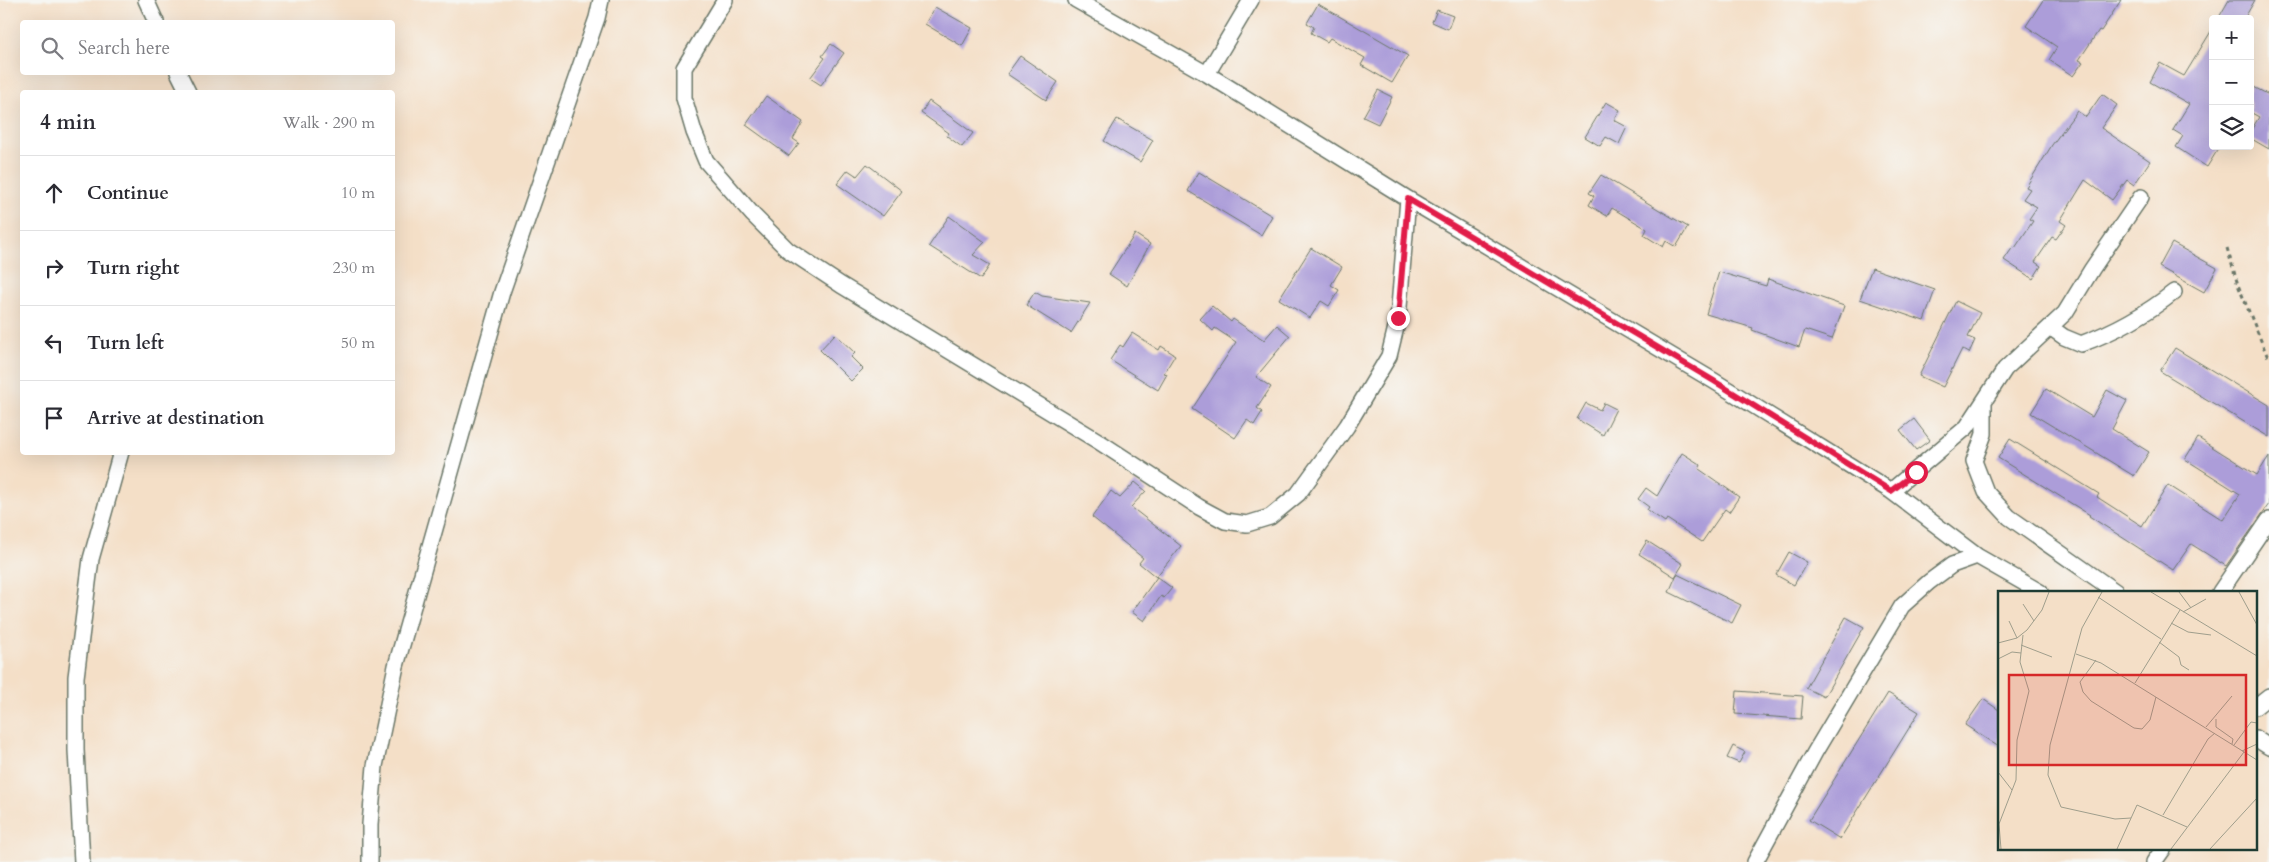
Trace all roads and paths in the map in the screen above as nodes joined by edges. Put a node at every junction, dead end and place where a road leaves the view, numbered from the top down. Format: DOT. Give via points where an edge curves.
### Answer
graph roads {
  1 [pos="146,0"];
  2 [pos="601,0"];
  3 [pos="725,0"];
  4 [pos="1076,0"];
  5 [pos="1251,0"];
  6 [pos="155,20"];
  7 [pos="1207,74"];
  8 [pos="180,75"];
  9 [pos="187,90"];
  10 [pos="2141,198"];
  11 [pos="1408,199"];
  12 [pos="2227,248"];
  13 [pos="2174,292"];
  14 [pos="2050,327"];
  15 [pos="2269,360"];
  16 [pos="1984,401"];
  17 [pos="120,455"];
  18 [pos="1891,491"];
  19 [pos="2269,520"];
  20 [pos="1977,556"];
  21 [pos="2038,591"];
  22 [pos="2115,591"];
  23 [pos="2221,591"];
  24 [pos="2269,696"];
  25 [pos="2256,706"];
  26 [pos="2256,739"];
  27 [pos="2269,747"];
  28 [pos="2163,850"];
  29 [pos="82,862"];
  30 [pos="370,862"];
  31 [pos="1755,862"];
  32 [pos="2154,862"];
  1 -- 6 [label="street"];
  2 -- 30 [label="street" via="598,18 502,292 396,666 375,766"];
  3 -- 11 [label="street" via="684,68 684,98 706,161 753,215 788,250 841,285 1225,521 1247,524 1270,517 1298,494 1347,426 1389,356 1398,318"];
  4 -- 7 [label="street"];
  5 -- 7 [label="street"];
  7 -- 11 [label="street"];
  8 -- 9 [label="street"];
  10 -- 14 [label="street" via="2065,313"];
  11 -- 18 [label="street" via="1714,381"];
  12 -- 15 [label="path" via="2238,285"];
  13 -- 14 [label="street" via="2150,311 2081,344"];
  14 -- 16 [label="street" via="2005,369"];
  16 -- 18 [label="street" via="1967,427"];
  16 -- 22 [label="street" via="1984,434 1974,461 1986,492 2008,517"];
  17 -- 29 [label="street" via="91,559 76,676"];
  18 -- 20 [label="street"];
  19 -- 23 [label="street"];
  20 -- 21 [label="street"];
  20 -- 31 [label="street" via="1952,565 1902,606 1815,752"];
  24 -- 25 [label="street"];
  26 -- 27 [label="street"];
  28 -- 32 [label="street"];
}
